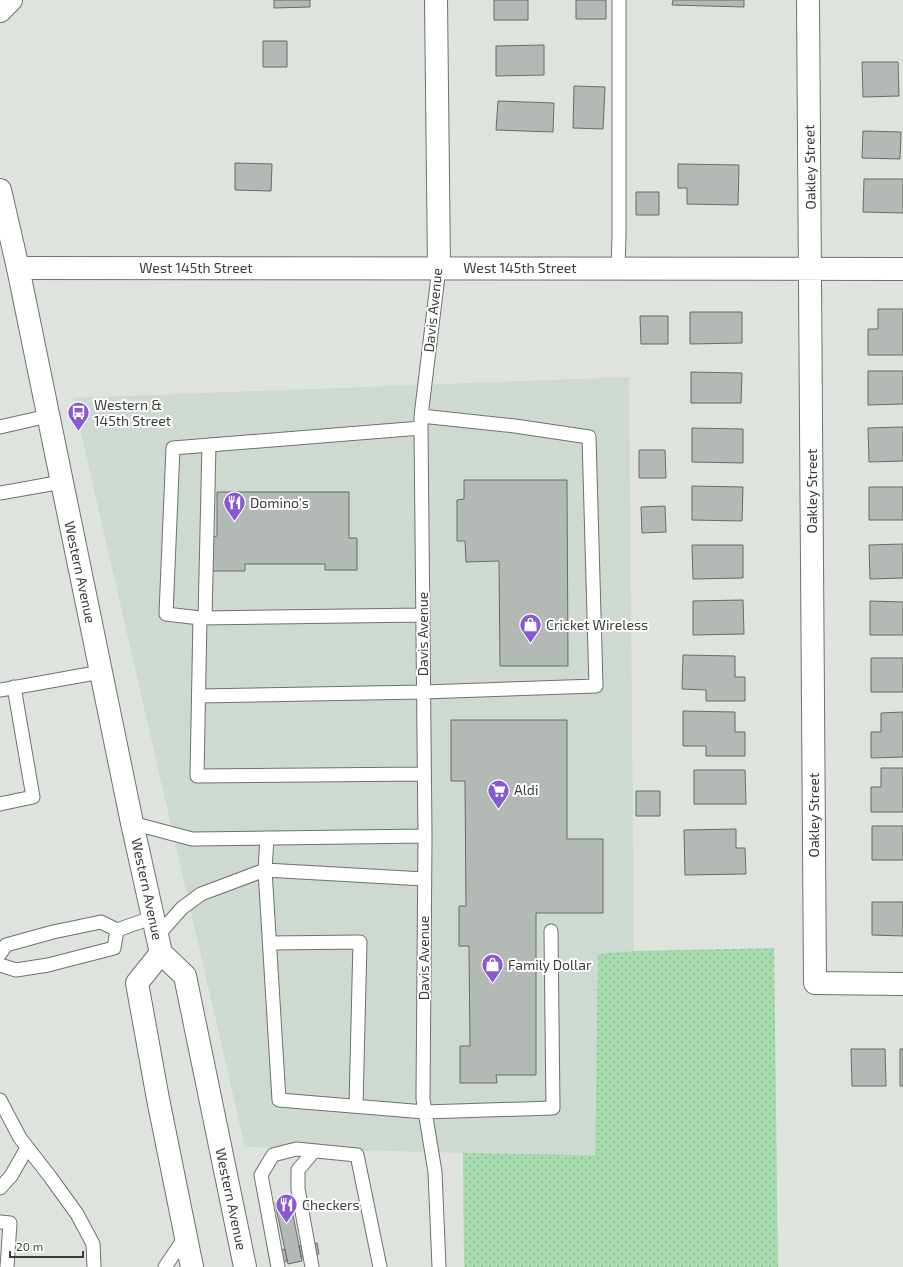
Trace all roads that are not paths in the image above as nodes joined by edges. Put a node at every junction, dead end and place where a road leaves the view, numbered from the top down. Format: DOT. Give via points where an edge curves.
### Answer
graph roads {
  1 [pos="11,0"];
  2 [pos="436,0"];
  3 [pos="619,0"];
  4 [pos="808,0"];
  5 [pos="0,11"];
  6 [pos="0,190"];
  7 [pos="18,268"];
  8 [pos="438,268"];
  9 [pos="618,268"];
  10 [pos="811,269"];
  11 [pos="903,269"];
  12 [pos="48,416"];
  13 [pos="422,422"];
  14 [pos="0,427"];
  15 [pos="209,445"];
  16 [pos="62,482"];
  17 [pos="0,493"];
  18 [pos="423,615"];
  19 [pos="202,618"];
  20 [pos="101,672"];
  21 [pos="14,688"];
  22 [pos="0,690"];
  23 [pos="423,692"];
  24 [pos="199,696"];
  25 [pos="424,774"];
  26 [pos="0,804"];
  27 [pos="132,823"];
  28 [pos="424,836"];
  29 [pos="267,838"];
  30 [pos="265,870"];
  31 [pos="424,879"];
  32 [pos="117,930"];
  33 [pos="551,931"];
  34 [pos="157,935"];
  35 [pos="270,943"];
  36 [pos="0,954"];
  37 [pos="0,966"];
  38 [pos="903,984"];
  39 [pos="0,1100"];
  40 [pos="356,1106"];
  41 [pos="425,1112"];
  42 [pos="27,1148"];
  43 [pos="314,1151"];
  44 [pos="0,1188"];
  45 [pos="0,1222"];
  46 [pos="186,1236"];
  47 [pos="7,1267"];
  48 [pos="94,1267"];
  49 [pos="165,1267"];
  50 [pos="192,1267"];
  51 [pos="246,1267"];
  52 [pos="278,1267"];
  53 [pos="312,1267"];
  54 [pos="380,1267"];
  55 [pos="439,1267"];
  1 -- 5 [label="main road"];
  2 -- 8 [label="main road, Davis Avenue"];
  3 -- 9 [label="lane"];
  4 -- 10 [label="main road, Oakley Street"];
  6 -- 7 [label="main road, Western Avenue"];
  7 -- 8 [label="main road, West 145th Street"];
  7 -- 12 [label="main road, Western Avenue"];
  8 -- 9 [label="main road, West 145th Street"];
  8 -- 13 [label="lane, Davis Avenue"];
  9 -- 10 [label="main road, West 145th Street"];
  10 -- 11 [label="main road, West 145th Street"];
  10 -- 38 [label="main road, Oakley Street" via="815,983"];
  12 -- 14 [label="lane"];
  12 -- 16 [label="main road, Western Avenue"];
  13 -- 15 [label="lane"];
  13 -- 18 [label="lane, Davis Avenue"];
  13 -- 23 [label="lane" via="515,426 589,437 596,686"];
  15 -- 19 [label="lane"];
  15 -- 19 [label="lane" via="173,448 166,614"];
  16 -- 17 [label="lane"];
  16 -- 20 [label="main road, Western Avenue"];
  18 -- 19 [label="lane"];
  18 -- 23 [label="lane, Davis Avenue"];
  19 -- 24 [label="lane"];
  20 -- 21 [label="lane"];
  20 -- 27 [label="main road, Western Avenue"];
  21 -- 22 [label="lane"];
  21 -- 26 [label="lane" via="33,798"];
  23 -- 24 [label="lane"];
  23 -- 25 [label="lane, Davis Avenue"];
  24 -- 25 [label="lane" via="197,776"];
  25 -- 28 [label="lane, Davis Avenue"];
  27 -- 29 [label="lane" via="192,839"];
  27 -- 34 [label="main road, Western Avenue"];
  28 -- 29 [label="lane"];
  28 -- 31 [label="lane, Davis Avenue"];
  29 -- 30 [label="lane"];
  30 -- 31 [label="lane"];
  30 -- 34 [label="lane" via="201,894 182,908"];
  30 -- 35 [label="lane"];
  31 -- 41 [label="lane, Davis Avenue"];
  32 -- 34 [label="lane"];
  32 -- 36 [label="lane" via="101,922 95,923 6,945"];
  32 -- 37 [label="lane" via="114,948 48,965 16,970"];
  33 -- 41 [label="lane" via="553,1108"];
  34 -- 46 [label="main road, Western Avenue" via="137,983"];
  34 -- 51 [label="main road, Western Avenue" via="185,976"];
  35 -- 40 [label="lane" via="279,1100"];
  35 -- 40 [label="lane" via="360,942"];
  39 -- 42 [label="lane"];
  40 -- 41 [label="lane"];
  41 -- 55 [label="lane, Davis Avenue" via="435,1172"];
  42 -- 44 [label="lane" via="11,1176"];
  42 -- 48 [label="lane" via="77,1214 93,1244"];
  43 -- 52 [label="lane" via="296,1149 273,1155 261,1175"];
  43 -- 53 [label="lane" via="298,1170 298,1189"];
  43 -- 54 [label="lane" via="357,1155"];
  45 -- 47 [label="lane" via="10,1223"];
  46 -- 49 [label="lane"];
  46 -- 50 [label="main road, Western Avenue"];
}
